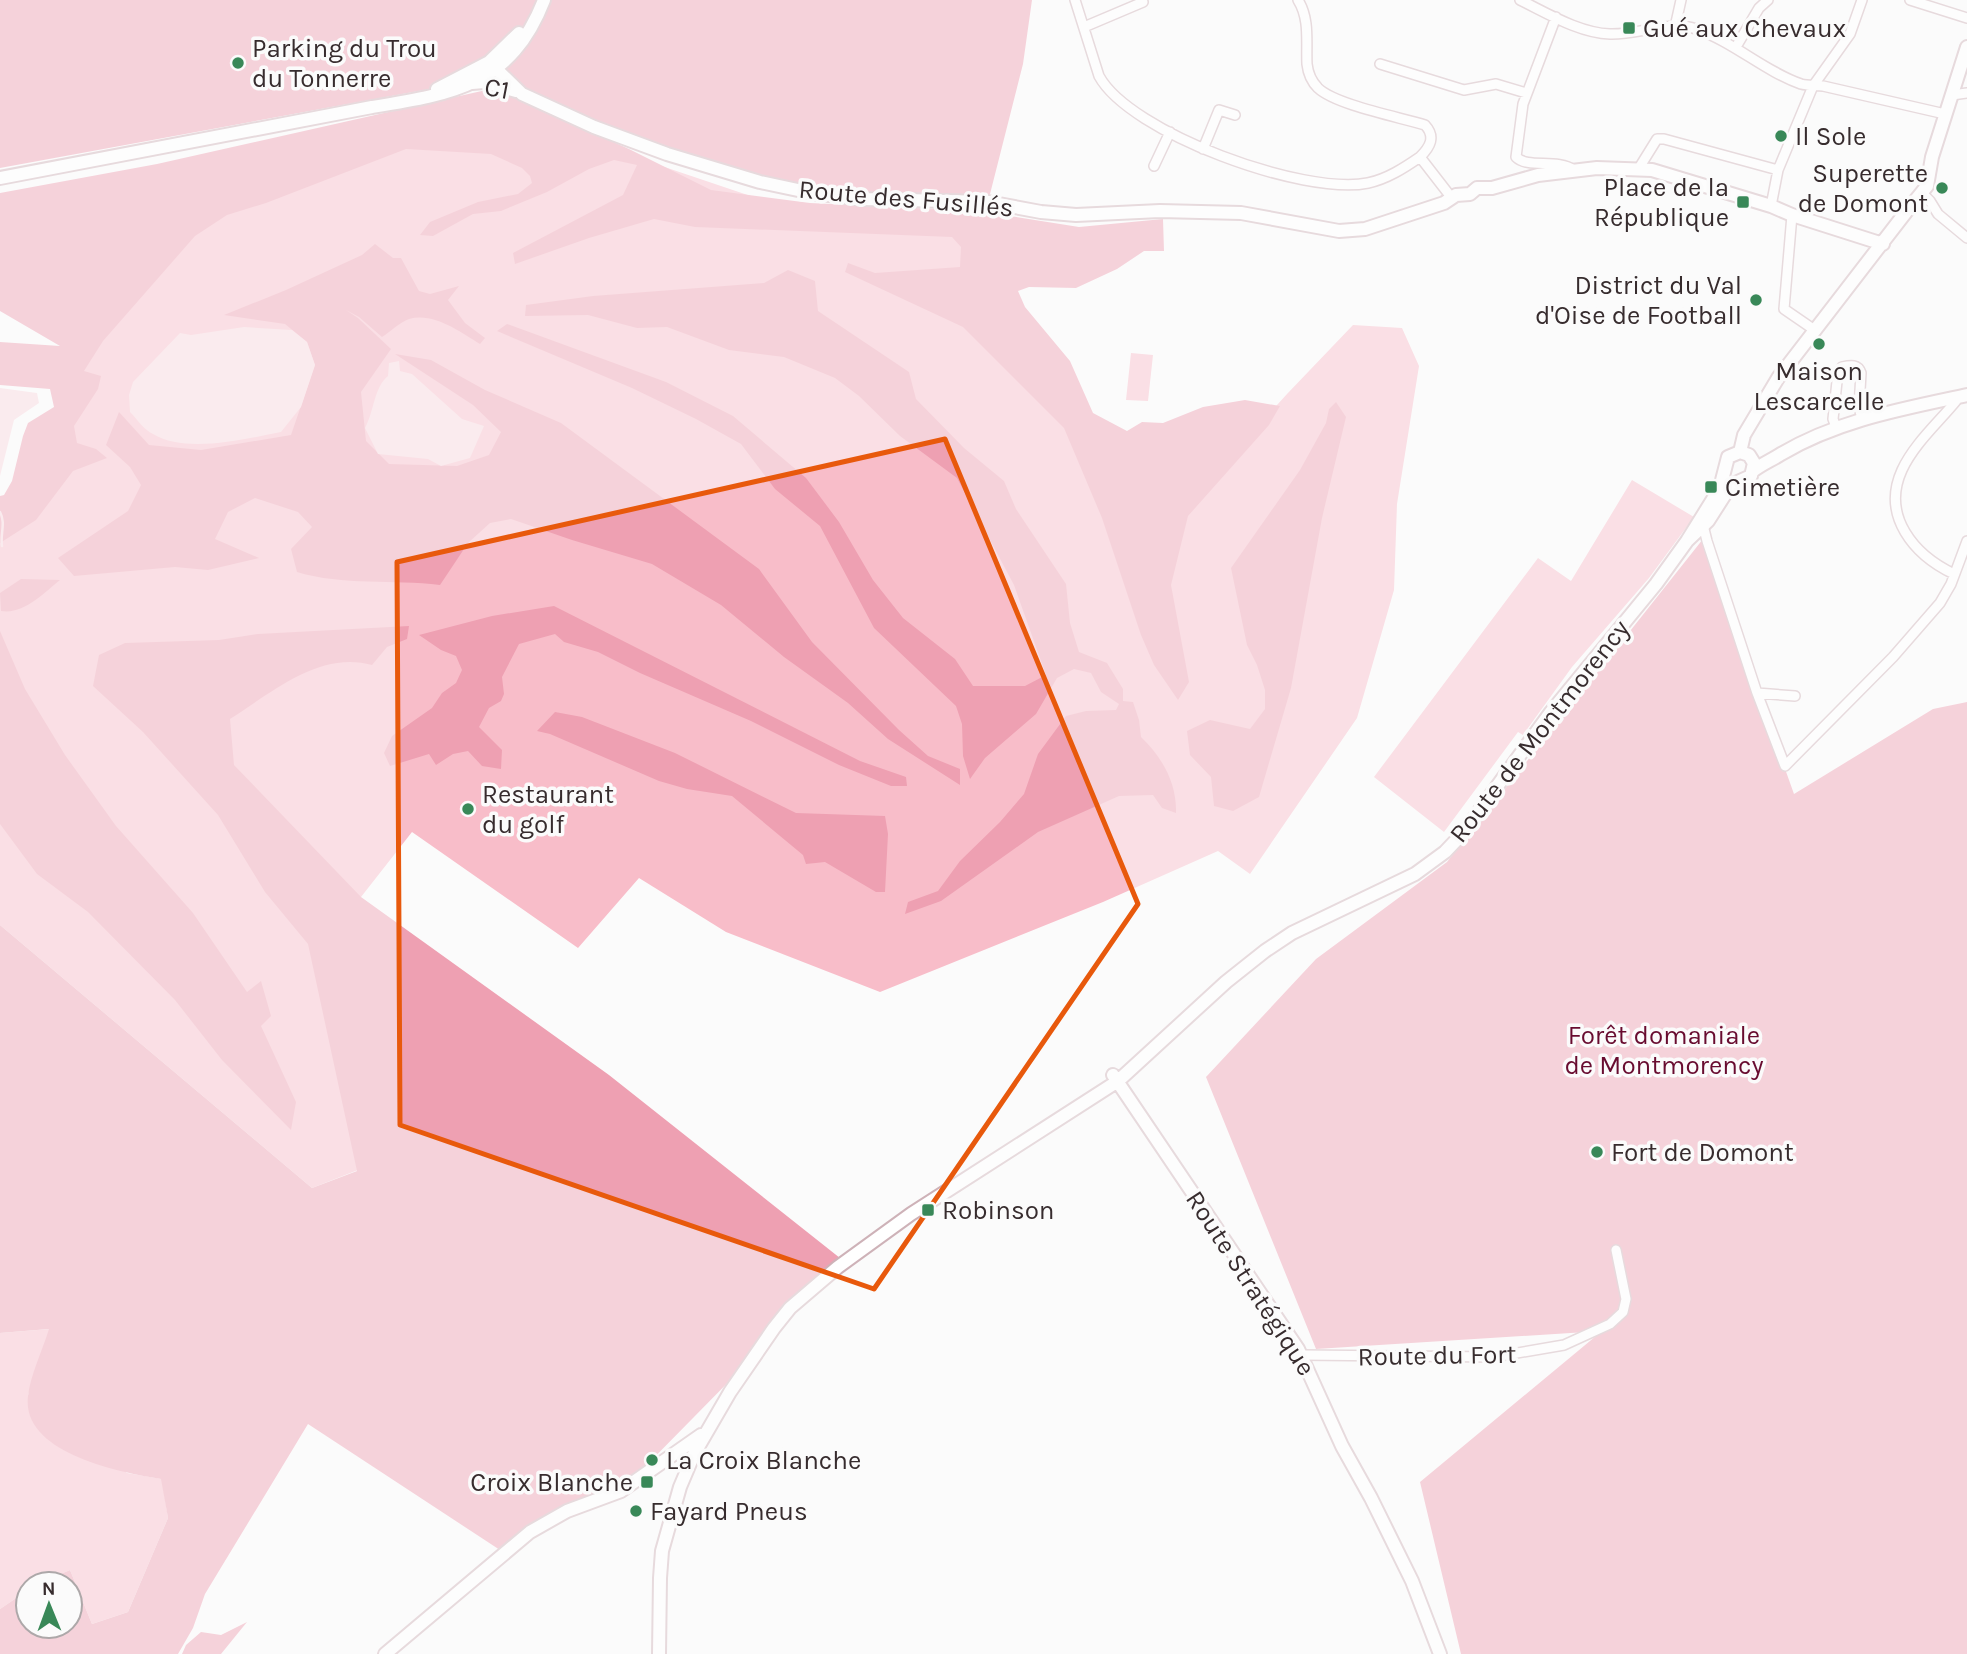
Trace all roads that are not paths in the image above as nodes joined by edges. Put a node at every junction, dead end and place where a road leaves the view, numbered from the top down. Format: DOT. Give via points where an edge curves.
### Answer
graph roads {
  1 [pos="543,0"];
  2 [pos="1075,0"];
  3 [pos="1298,0"];
  4 [pos="1520,0"];
  5 [pos="1681,0"];
  6 [pos="1768,0"];
  7 [pos="1862,0"];
  8 [pos="1910,0"];
  9 [pos="1143,2"];
  10 [pos="1556,17"];
  11 [pos="1967,18"];
  12 [pos="1084,27"];
  13 [pos="1675,27"];
  14 [pos="1736,47"];
  15 [pos="1967,47"];
  16 [pos="1380,64"];
  17 [pos="492,65"];
  18 [pos="472,83"];
  19 [pos="503,86"];
  20 [pos="1813,86"];
  21 [pos="522,93"];
  22 [pos="1526,93"];
  23 [pos="1967,93"];
  24 [pos="1952,95"];
  25 [pos="372,107"];
  26 [pos="1945,114"];
  27 [pos="1235,115"];
  28 [pos="1170,132"];
  29 [pos="1203,149"];
  30 [pos="1420,157"];
  31 [pos="1154,166"];
  32 [pos="1639,168"];
  33 [pos="1574,170"];
  34 [pos="1778,170"];
  35 [pos="0,177"];
  36 [pos="1923,194"];
  37 [pos="1451,197"];
  38 [pos="1771,205"];
  39 [pos="1792,215"];
  40 [pos="1967,238"];
  41 [pos="1883,244"];
  42 [pos="1816,331"];
  43 [pos="1961,396"];
  44 [pos="1862,418"];
  45 [pos="1836,427"];
  46 [pos="1748,460"];
  47 [pos="1725,469"];
  48 [pos="1743,481"];
  49 [pos="1703,522"];
  50 [pos="1967,541"];
  51 [pos="1954,575"];
  52 [pos="1757,693"];
  53 [pos="1795,696"];
  54 [pos="1115,1078"];
  55 [pos="1616,1250"];
  56 [pos="1302,1355"];
  57 [pos="715,1419"];
  58 [pos="674,1455"];
  59 [pos="687,1469"];
  60 [pos="645,1476"];
  61 [pos="385,1654"];
  62 [pos="659,1654"];
  63 [pos="1440,1654"];
  1 -- 17 [label="main road" via="525,38 510,57"];
  2 -- 12 [label="street"];
  3 -- 30 [label="street" via="1306,24 1312,81 1329,96 1425,125 1432,139"];
  4 -- 10 [label="street"];
  5 -- 13 [label="street"];
  6 -- 14 [label="street"];
  7 -- 20 [label="street" via="1850,34"];
  8 -- 11 [label="street"];
  9 -- 12 [label="street"];
  10 -- 13 [label="street" via="1609,34"];
  10 -- 22 [label="street"];
  12 -- 28 [label="street" via="1105,87"];
  13 -- 14 [label="street" via="1695,28"];
  14 -- 20 [label="street" via="1784,77"];
  15 -- 24 [label="main road"];
  16 -- 22 [label="street" via="1464,90 1496,84"];
  17 -- 18 [label="main road"];
  17 -- 19 [label="main road, C1"];
  17 -- 21 [label="main road, Route des Fusillés"];
  17 -- 25 [label="main road" via="442,87"];
  18 -- 19 [label="main road, C1"];
  18 -- 25 [label="main road" via="431,98"];
  19 -- 21 [label="main road, C1"];
  20 -- 26 [label="street"];
  20 -- 34 [label="street"];
  21 -- 37 [label="main road, Route des Fusillés" via="667,154 760,182 863,199 988,202 1076,215 1241,213 1339,231 1365,229"];
  22 -- 33 [label="street" via="1518,161 1560,163"];
  23 -- 24 [label="street"];
  24 -- 26 [label="main road"];
  25 -- 35 [label="main road"];
  26 -- 36 [label="main road"];
  27 -- 29 [label="street" via="1219,110"];
  28 -- 29 [label="street"];
  28 -- 31 [label="street"];
  29 -- 30 [label="street" via="1280,175 1344,184 1381,179"];
  30 -- 37 [label="street"];
  32 -- 33 [label="main road, Route des Fusillés"];
  32 -- 34 [label="street" via="1657,139 1664,139"];
  32 -- 38 [label="main road, Route des Fusillés"];
  33 -- 37 [label="main road, Route des Fusillés"];
  34 -- 38 [label="street"];
  36 -- 40 [label="street" via="1938,214"];
  36 -- 41 [label="main road"];
  38 -- 39 [label="main road, Route des Fusillés"];
  39 -- 41 [label="main road, Route des Fusillés"];
  39 -- 42 [label="street" via="1784,309"];
  41 -- 42 [label="main road"];
  42 -- 46 [label="main road" via="1778,378 1744,435"];
  43 -- 44 [label="main road"];
  43 -- 51 [label="street" via="1912,451 1895,491 1905,535"];
  44 -- 45 [label="main road"];
  44 -- 45 [label="street" via="1858,408 1861,373 1859,368 1842,367 1833,419"];
  45 -- 46 [label="main road" via="1771,460"];
  46 -- 47 [label="main road" via="1728,457"];
  46 -- 48 [label="main road" via="1751,476"];
  47 -- 48 [label="main road" via="1731,478"];
  47 -- 49 [label="main road, Route de Montmorency"];
  48 -- 49 [label="main road, Route de Montmorency" via="1731,485"];
  49 -- 52 [label="street"];
  49 -- 54 [label="main road, Route de Montmorency" via="1445,852 1404,880 1276,943"];
  50 -- 51 [label="street"];
  51 -- 52 [label="street" via="1922,625 1785,766"];
  52 -- 53 [label="street"];
  54 -- 56 [label="main road, Route Stratégique"];
  54 -- 57 [label="main road, Route de Montmorency" via="881,1235 809,1290 774,1328"];
  55 -- 56 [label="street, Route du Fort" via="1626,1298 1623,1312 1610,1324 1564,1345 1494,1357"];
  56 -- 63 [label="main road, Route Stratégique" via="1342,1446 1412,1581"];
  57 -- 58 [label="main road"];
  57 -- 59 [label="main road"];
  58 -- 59 [label="main road" via="687,1457"];
  58 -- 60 [label="main road"];
  59 -- 60 [label="main road" via="670,1465"];
  59 -- 62 [label="main road" via="662,1551"];
  60 -- 61 [label="main road" via="530,1532"];
}
